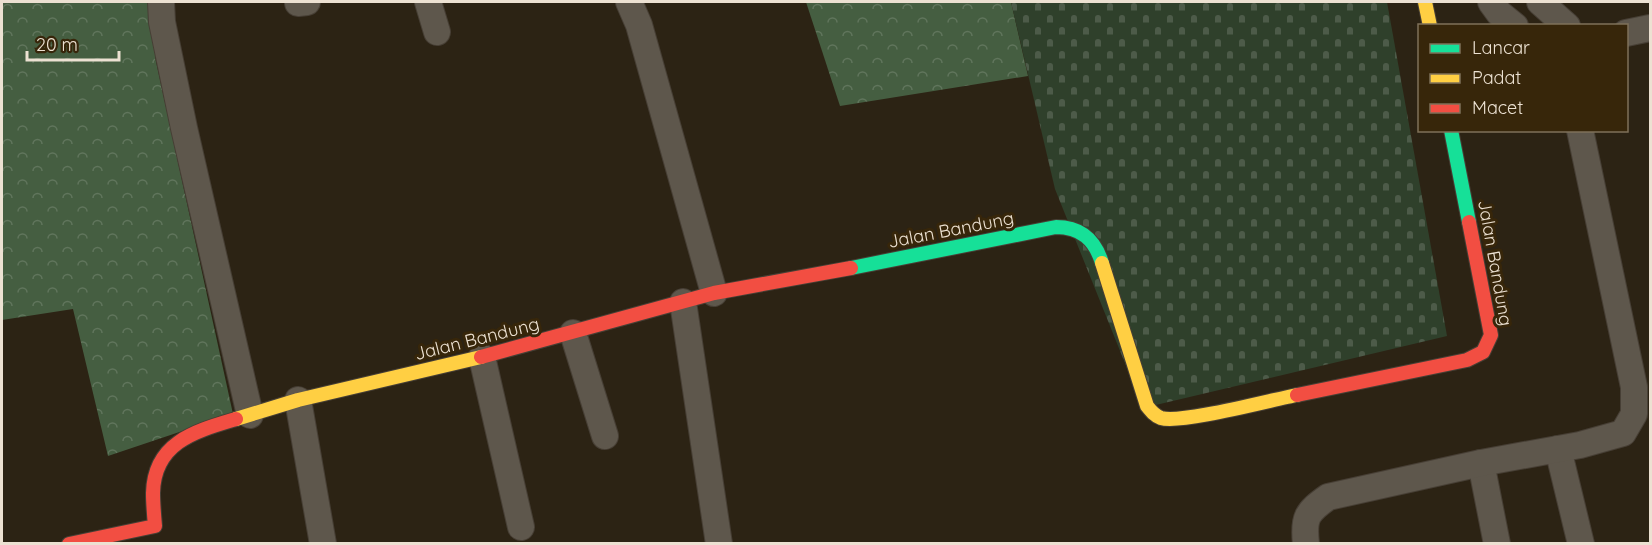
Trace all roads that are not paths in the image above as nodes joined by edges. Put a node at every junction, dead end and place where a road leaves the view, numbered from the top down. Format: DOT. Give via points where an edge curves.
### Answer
graph roads {
  1 [pos="160,2"];
  2 [pos="428,2"];
  3 [pos="629,2"];
  4 [pos="1425,2"];
  5 [pos="1491,2"];
  6 [pos="1540,2"];
  7 [pos="1430,24"];
  8 [pos="1513,24"];
  9 [pos="1565,24"];
  10 [pos="1650,28"];
  11 [pos="437,32"];
  12 [pos="1628,33"];
  13 [pos="1451,132"];
  14 [pos="1580,132"];
  15 [pos="714,293"];
  16 [pos="683,302"];
  17 [pos="573,333"];
  18 [pos="482,357"];
  19 [pos="298,400"];
  20 [pos="250,415"];
  21 [pos="605,436"];
  22 [pos="1558,449"];
  23 [pos="1481,463"];
  24 [pos="522,527"];
  25 [pos="157,535"];
  26 [pos="69,543"];
  27 [pos="323,543"];
  28 [pos="718,543"];
  29 [pos="1306,543"];
  30 [pos="1497,543"];
  31 [pos="1581,543"];
  1 -- 20 [label="street" via="184,129"];
  2 -- 11 [label="street"];
  3 -- 15 [label="street" via="639,25"];
  4 -- 7 [label="street"];
  5 -- 8 [label="street"];
  6 -- 9 [label="street"];
  10 -- 12 [label="street"];
  13 -- 15 [label="street, Jalan Bandung" via="1491,335 1483,352 1467,360 1184,418 1154,416 1147,406 1100,256 1092,241 1079,230 1066,226"];
  14 -- 22 [label="street" via="1634,387 1634,414 1623,433"];
  15 -- 16 [label="street, Jalan Bandung"];
  16 -- 17 [label="street, Jalan Bandung"];
  16 -- 28 [label="street"];
  17 -- 18 [label="street, Jalan Bandung"];
  17 -- 21 [label="street"];
  18 -- 19 [label="street, Jalan Bandung"];
  18 -- 24 [label="street"];
  19 -- 20 [label="street, Jalan Bandung"];
  19 -- 27 [label="street"];
  20 -- 25 [label="street, Jalan Bandung" via="202,429 172,446 163,456 153,492"];
  22 -- 23 [label="street"];
  22 -- 31 [label="street"];
  23 -- 29 [label="street" via="1328,497 1310,510 1304,528"];
  23 -- 30 [label="street"];
  25 -- 26 [label="street"];
}
